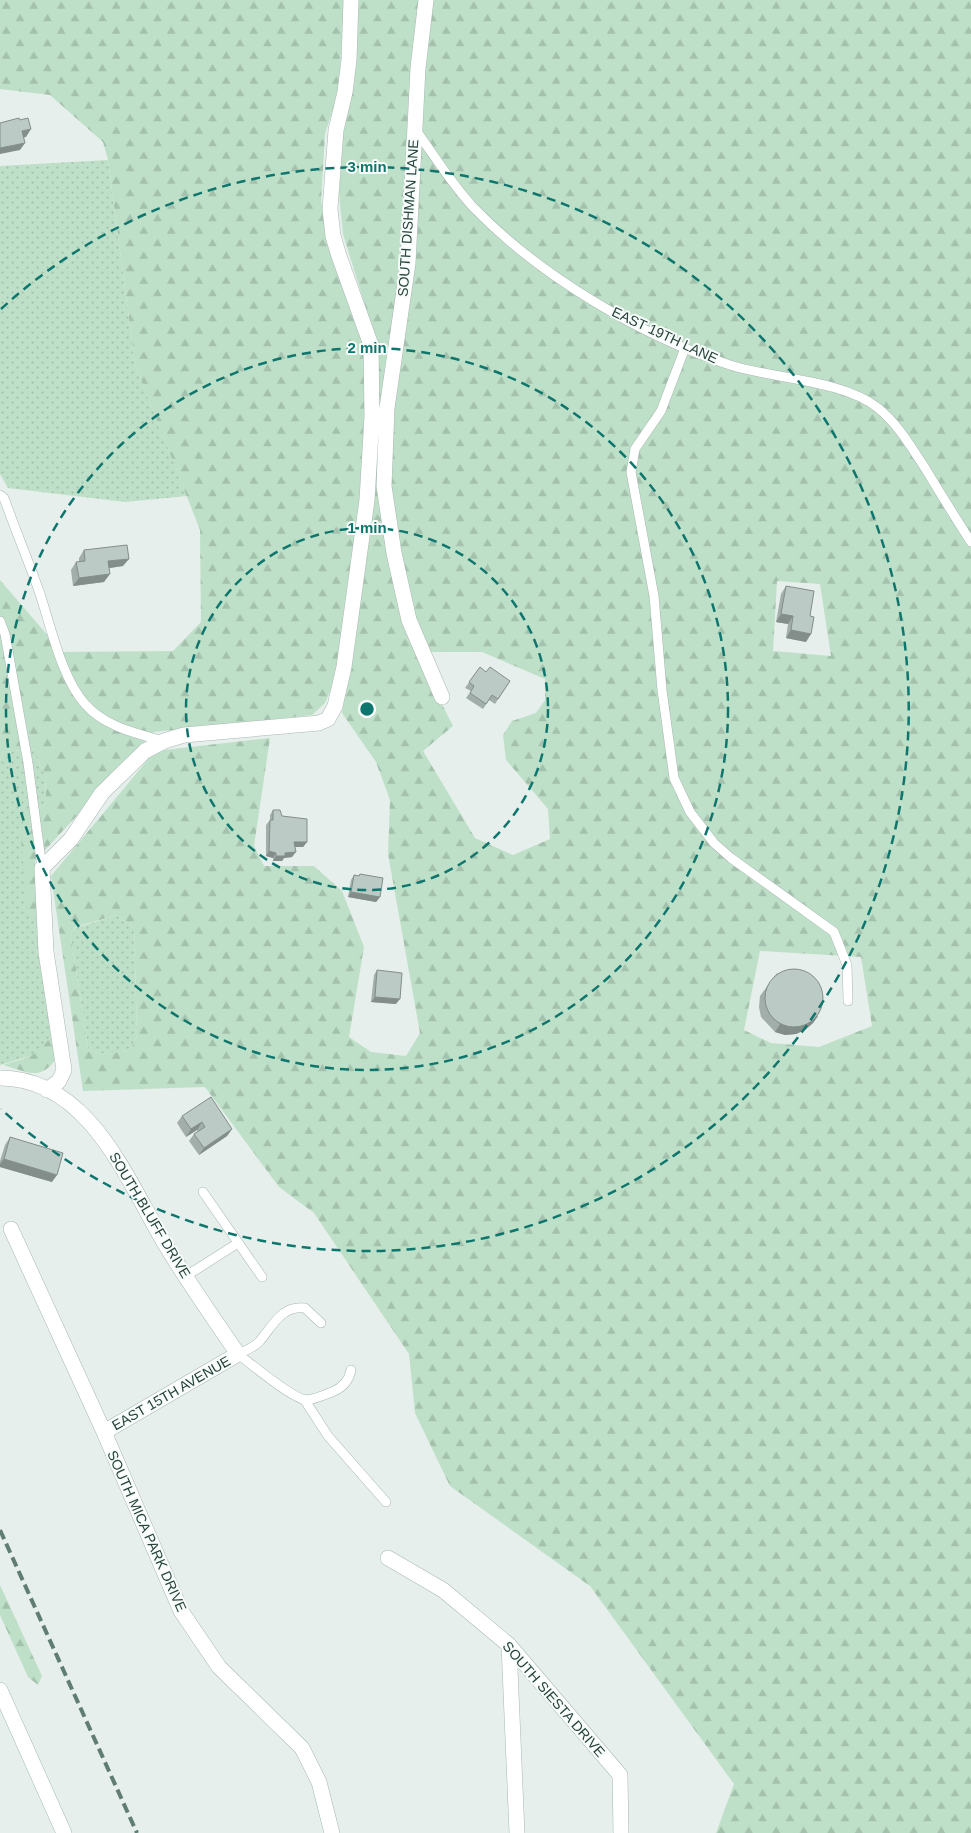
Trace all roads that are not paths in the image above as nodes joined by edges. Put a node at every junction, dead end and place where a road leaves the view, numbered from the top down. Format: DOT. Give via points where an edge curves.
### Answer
graph roads {
  1 [pos="351,0"];
  2 [pos="426,0"];
  3 [pos="415,129"];
  4 [pos="685,348"];
  5 [pos="0,495"];
  6 [pos="971,542"];
  7 [pos="0,621"];
  8 [pos="442,697"];
  9 [pos="164,741"];
  10 [pos="42,868"];
  11 [pos="848,1001"];
  12 [pos="0,1078"];
  13 [pos="48,1090"];
  14 [pos="203,1192"];
  15 [pos="11,1229"];
  16 [pos="238,1243"];
  17 [pos="186,1276"];
  18 [pos="262,1278"];
  19 [pos="321,1323"];
  20 [pos="238,1354"];
  21 [pos="351,1370"];
  22 [pos="304,1399"];
  23 [pos="104,1432"];
  24 [pos="386,1502"];
  25 [pos="388,1558"];
  26 [pos="509,1645"];
  27 [pos="0,1690"];
  28 [pos="64,1833"];
  29 [pos="332,1833"];
  30 [pos="517,1833"];
  31 [pos="622,1833"];
  1 -- 9 [label="street" via="349,60 336,130 330,209 339,256 371,345 373,371 367,500 343,676 335,706 324,721 184,735"];
  2 -- 3 [label="street, SOUTH DISHMAN LANE"];
  3 -- 4 [label="lane, EAST 19TH LANE" via="473,206 516,247 566,284"];
  3 -- 8 [label="street, SOUTH DISHMAN LANE" via="408,263 387,408 384,486 409,620"];
  4 -- 6 [label="lane, EAST 19TH LANE" via="732,366 833,388 868,401 909,442"];
  4 -- 11 [label="lane" via="661,411 635,449 631,472 654,596 674,778 690,812 714,843 834,932 847,965"];
  5 -- 9 [label="lane" via="4,498 70,682 85,704 102,718 123,730"];
  7 -- 10 [label="lane" via="28,763"];
  9 -- 10 [label="street" via="146,751 102,793 72,839"];
  10 -- 13 [label="street" via="46,952 64,1070 59,1081"];
  12 -- 13 [label="street, SOUTH BLUFF DRIVE"];
  13 -- 17 [label="street, SOUTH BLUFF DRIVE" via="76,1108 115,1153"];
  14 -- 16 [label="lane"];
  15 -- 23 [label="street, SOUTH MICA PARK DRIVE"];
  16 -- 17 [label="lane"];
  16 -- 18 [label="lane"];
  17 -- 20 [label="street, SOUTH BLUFF DRIVE"];
  19 -- 20 [label="lane" via="305,1308 290,1309 273,1322 258,1343"];
  20 -- 22 [label="lane" via="290,1394"];
  20 -- 23 [label="street, EAST 15TH AVENUE"];
  21 -- 22 [label="lane" via="347,1382 335,1390 313,1399"];
  22 -- 24 [label="lane" via="328,1436"];
  23 -- 29 [label="street, SOUTH MICA PARK DRIVE" via="181,1611 219,1667 302,1748 319,1782"];
  25 -- 26 [label="street, SOUTH SIESTA DRIVE" via="442,1590"];
  26 -- 30 [label="street"];
  26 -- 31 [label="street, SOUTH SIESTA DRIVE" via="620,1775"];
  27 -- 28 [label="street"];
}
